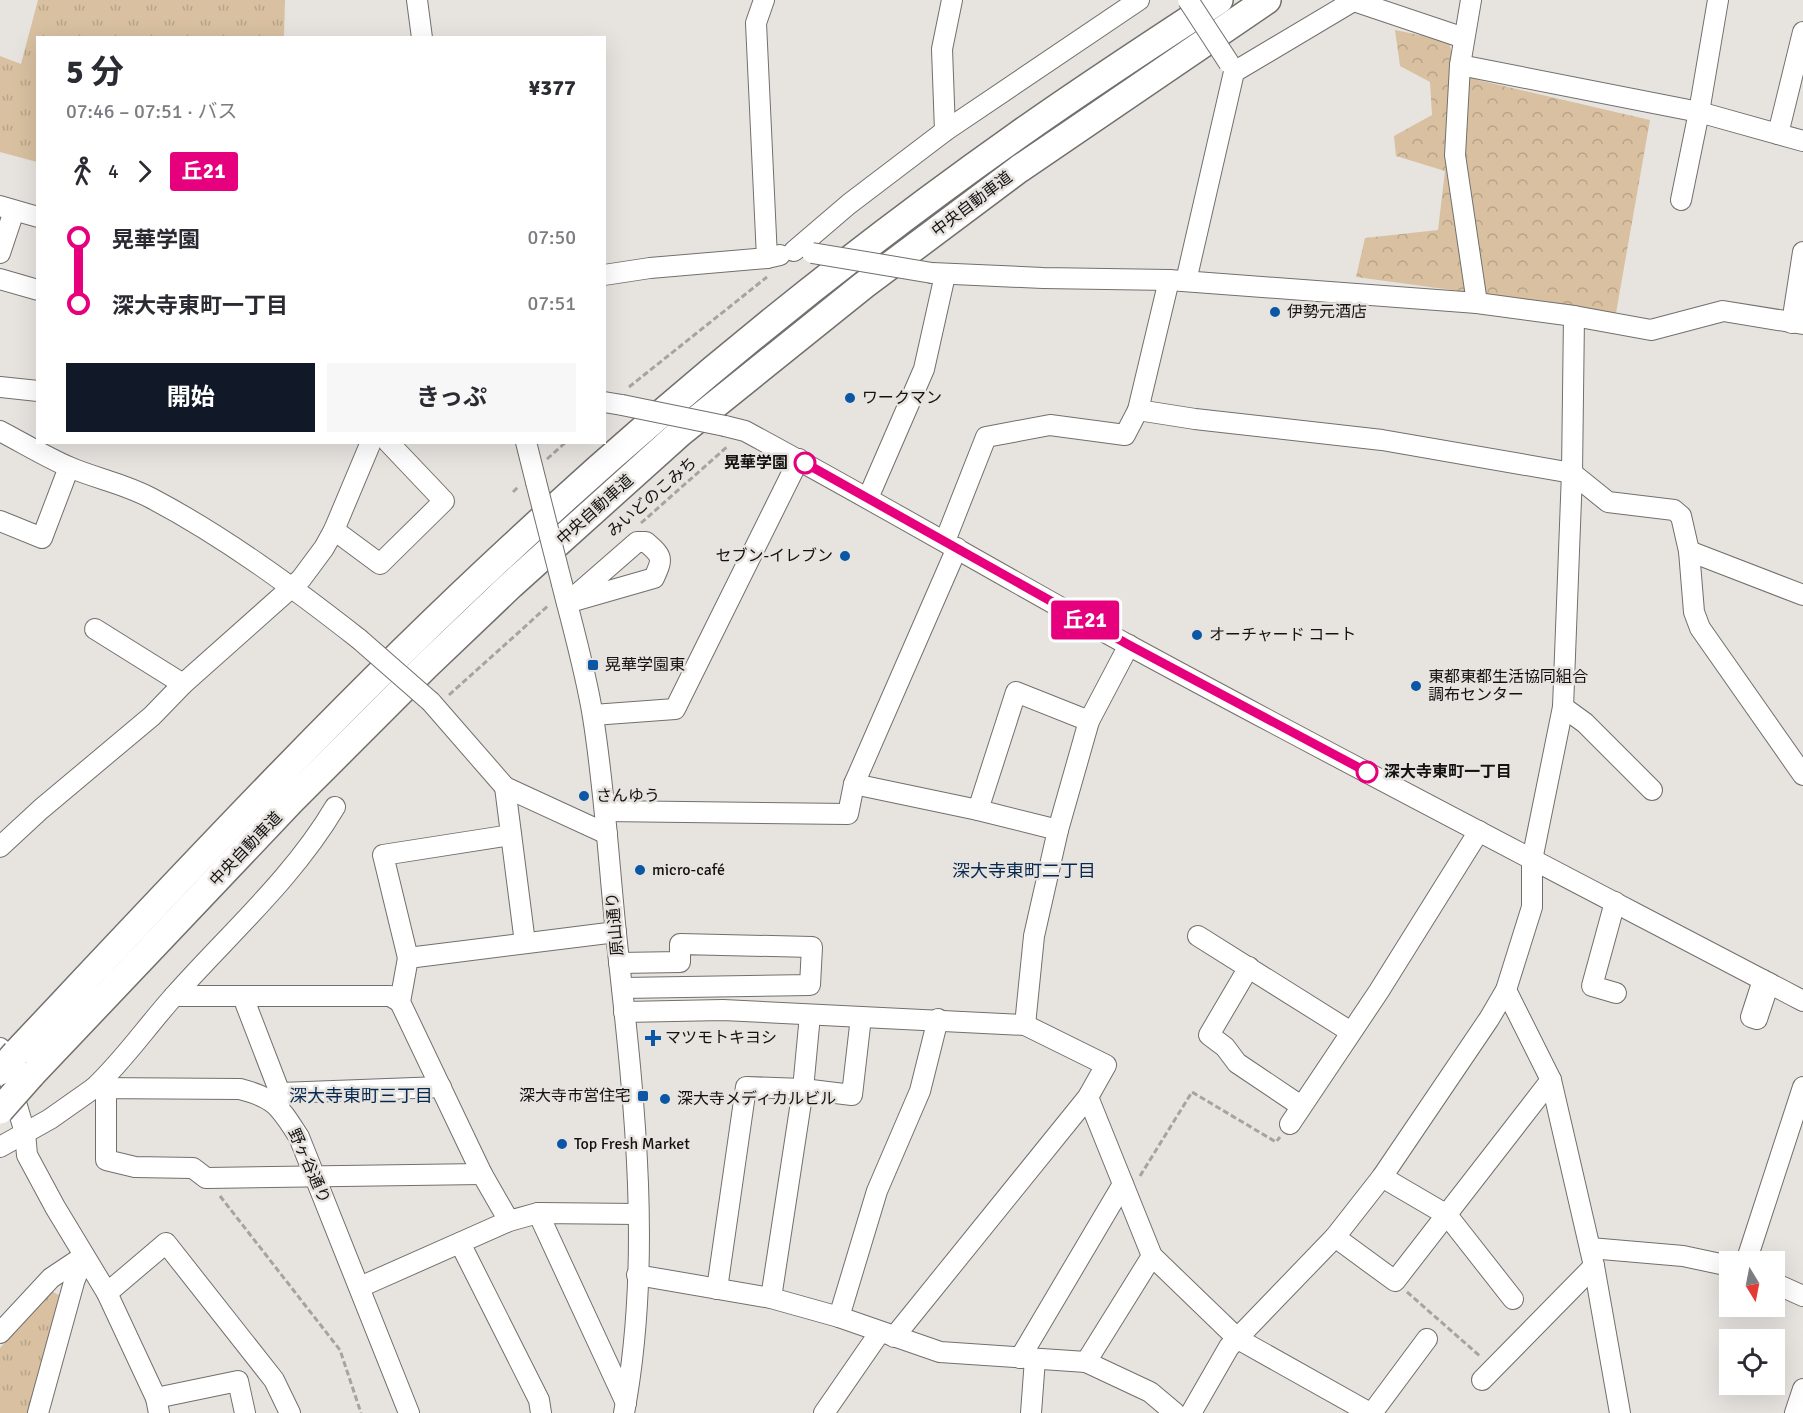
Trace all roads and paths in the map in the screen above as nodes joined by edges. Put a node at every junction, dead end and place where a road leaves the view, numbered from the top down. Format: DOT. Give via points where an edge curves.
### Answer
graph roads {
  1 [pos="417,0"];
  2 [pos="764,0"];
  3 [pos="952,0"];
  4 [pos="1138,0"];
  5 [pos="1188,0"];
  6 [pos="1219,0"];
  7 [pos="1267,0"];
  8 [pos="1354,0"];
  9 [pos="1471,0"];
  10 [pos="1718,0"];
  11 [pos="1803,32"];
  12 [pos="422,36"];
  13 [pos="1464,38"];
  14 [pos="1460,65"];
  15 [pos="1232,68"];
  16 [pos="1699,112"];
  17 [pos="945,131"];
  18 [pos="1778,134"];
  19 [pos="1803,141"];
  20 [pos="1681,200"];
  21 [pos="7,209"];
  22 [pos="36,216"];
  23 [pos="803,252"];
  24 [pos="1803,252"];
  25 [pos="0,253"];
  26 [pos="767,258"];
  27 [pos="939,274"];
  28 [pos="606,275"];
  29 [pos="0,279"];
  30 [pos="1177,280"];
  31 [pos="36,289"];
  32 [pos="1477,303"];
  33 [pos="1574,316"];
  34 [pos="1797,323"];
  35 [pos="0,387"];
  36 [pos="36,391"];
  37 [pos="613,403"];
  38 [pos="1138,410"];
  39 [pos="0,431"];
  40 [pos="746,431"];
  41 [pos="370,444"];
  42 [pos="390,444"];
  43 [pos="526,444"];
  44 [pos="799,459"];
  45 [pos="69,467"];
  46 [pos="1572,473"];
  47 [pos="868,498"];
  48 [pos="0,521"];
  49 [pos="638,526"];
  50 [pos="334,530"];
  51 [pos="951,545"];
  52 [pos="1689,551"];
  53 [pos="291,587"];
  54 [pos="1803,595"];
  55 [pos="561,596"];
  56 [pos="95,629"];
  57 [pos="1129,645"];
  58 [pos="183,684"];
  59 [pos="434,704"];
  60 [pos="1563,707"];
  61 [pos="593,715"];
  62 [pos="1089,721"];
  63 [pos="1801,763"];
  64 [pos="854,784"];
  65 [pos="505,787"];
  66 [pos="1652,790"];
  67 [pos="335,807"];
  68 [pos="978,810"];
  69 [pos="605,811"];
  70 [pos="1059,830"];
  71 [pos="1479,831"];
  72 [pos="608,834"];
  73 [pos="511,835"];
  74 [pos="0,847"];
  75 [pos="1532,860"];
  76 [pos="1615,902"];
  77 [pos="616,932"];
  78 [pos="1198,936"];
  79 [pos="525,943"];
  80 [pos="408,958"];
  81 [pos="619,963"];
  82 [pos="1249,967"];
  83 [pos="622,988"];
  84 [pos="1506,990"];
  85 [pos="1616,993"];
  86 [pos="174,996"];
  87 [pos="243,997"];
  88 [pos="1803,1001"];
  89 [pos="400,1002"];
  90 [pos="624,1012"];
  91 [pos="810,1015"];
  92 [pos="861,1017"];
  93 [pos="938,1019"];
  94 [pos="1025,1024"];
  95 [pos="1352,1032"];
  96 [pos="5,1057"];
  97 [pos="1551,1080"];
  98 [pos="441,1087"];
  99 [pos="1803,1087"];
  100 [pos="100,1088"];
  101 [pos="802,1089"];
  102 [pos="1088,1097"];
  103 [pos="279,1100"];
  104 [pos="1301,1106"];
  105 [pos="0,1110"];
  106 [pos="1290,1124"];
  107 [pos="25,1133"];
  108 [pos="0,1147"];
  109 [pos="482,1174"];
  110 [pos="315,1176"];
  111 [pos="1382,1177"];
  112 [pos="206,1178"];
  113 [pos="1125,1189"];
  114 [pos="538,1213"];
  115 [pos="638,1214"];
  116 [pos="1447,1215"];
  117 [pos="509,1221"];
  118 [pos="1335,1237"];
  119 [pos="460,1243"];
  120 [pos="1750,1251"];
  121 [pos="84,1256"];
  122 [pos="1152,1256"];
  123 [pos="1592,1257"];
  124 [pos="1719,1264"];
  125 [pos="637,1275"];
  126 [pos="1395,1281"];
  127 [pos="360,1287"];
  128 [pos="1785,1288"];
  129 [pos="717,1289"];
  130 [pos="107,1293"];
  131 [pos="1803,1296"];
  132 [pos="771,1298"];
  133 [pos="1513,1299"];
  134 [pos="839,1317"];
  135 [pos="0,1333"];
  136 [pos="887,1334"];
  137 [pos="1238,1339"];
  138 [pos="1427,1339"];
  139 [pos="1027,1358"];
  140 [pos="1086,1362"];
  141 [pos="1488,1374"];
  142 [pos="1803,1389"];
  143 [pos="157,1405"];
  144 [pos="625,1408"];
  145 [pos="38,1413"];
  146 [pos="245,1413"];
  147 [pos="291,1413"];
  148 [pos="361,1413"];
  149 [pos="409,1413"];
  150 [pos="541,1413"];
  151 [pos="824,1413"];
  152 [pos="1031,1413"];
  153 [pos="1175,1413"];
  154 [pos="1191,1413"];
  155 [pos="1371,1413"];
  156 [pos="1620,1413"];
  157 [pos="1795,1413"];
  1 -- 12 [label="street"];
  2 -- 26 [label="street" via="756,23"];
  3 -- 17 [label="street" via="942,49"];
  4 -- 17 [label="street"];
  5 -- 15 [label="street, bridge"];
  6 -- 96 [label="highway, 中央自動車道" via="1018,135 921,206 778,317 627,444 496,562 328,725"];
  7 -- 105 [label="highway, 中央自動車道, bridge" via="1019,169 864,285 680,433 418,674 292,800"];
  8 -- 13 [label="street"];
  8 -- 15 [label="street"];
  9 -- 13 [label="street"];
  10 -- 16 [label="street"];
  11 -- 18 [label="street"];
  13 -- 14 [label="street"];
  14 -- 16 [label="street"];
  14 -- 32 [label="street" via="1455,155"];
  15 -- 30 [label="street"];
  16 -- 18 [label="street"];
  16 -- 20 [label="street"];
  17 -- 23 [label="street" via="849,204"];
  18 -- 19 [label="street"];
  21 -- 22 [label="street"];
  21 -- 25 [label="street"];
  23 -- 26 [label="street"];
  23 -- 27 [label="street, bridge"];
  23 -- 37 [label="path" via="775,270"];
  24 -- 34 [label="street"];
  26 -- 28 [label="street"];
  27 -- 30 [label="street"];
  27 -- 47 [label="street" via="924,369"];
  29 -- 31 [label="street"];
  30 -- 32 [label="street"];
  30 -- 38 [label="street"];
  32 -- 33 [label="street"];
  33 -- 34 [label="street" via="1651,330 1723,311"];
  33 -- 46 [label="street"];
  35 -- 36 [label="street"];
  37 -- 40 [label="street, bridge"];
  38 -- 46 [label="street" via="1382,440"];
  38 -- 51 [label="street" via="1125,435 1050,425 986,437"];
  39 -- 45 [label="street"];
  40 -- 44 [label="street"];
  40 -- 49 [label="path, みいどのこみち"];
  41 -- 50 [label="street"];
  42 -- 50 [label="street" via="444,501 380,564"];
  43 -- 55 [label="street, 原山通り, bridge"];
  44 -- 47 [label="street"];
  44 -- 61 [label="street" via="675,709"];
  45 -- 48 [label="street" via="42,538"];
  45 -- 53 [label="street" via="120,483 151,498"];
  46 -- 52 [label="street" via="1608,502 1674,510 1681,516"];
  46 -- 60 [label="street"];
  47 -- 51 [label="street"];
  50 -- 53 [label="street" via="301,579"];
  51 -- 57 [label="street"];
  51 -- 64 [label="street"];
  52 -- 54 [label="street"];
  52 -- 63 [label="street" via="1694,612 1700,628"];
  53 -- 58 [label="street"];
  53 -- 59 [label="street, bridge"];
  55 -- 59 [label="path"];
  55 -- 61 [label="street, 原山通り"];
  56 -- 58 [label="street"];
  57 -- 62 [label="street"];
  57 -- 71 [label="street"];
  58 -- 74 [label="street" via="152,716"];
  59 -- 65 [label="street"];
  60 -- 66 [label="street" via="1585,723"];
  60 -- 75 [label="street"];
  61 -- 69 [label="street, 原山通り"];
  62 -- 68 [label="street" via="1016,692"];
  62 -- 70 [label="street"];
  64 -- 68 [label="street"];
  64 -- 69 [label="street" via="848,814"];
  65 -- 72 [label="street"];
  65 -- 73 [label="street"];
  67 -- 86 [label="street" via="288,871"];
  68 -- 70 [label="street"];
  69 -- 72 [label="street, 原山通り"];
  70 -- 94 [label="street" via="1034,936"];
  71 -- 75 [label="street"];
  71 -- 95 [label="street"];
  72 -- 77 [label="street, 原山通り"];
  73 -- 79 [label="street"];
  73 -- 80 [label="street" via="383,855"];
  75 -- 76 [label="street"];
  75 -- 84 [label="street" via="1532,907"];
  76 -- 85 [label="street" via="1592,986"];
  76 -- 88 [label="street"];
  77 -- 79 [label="street"];
  77 -- 81 [label="street, 原山通り"];
  78 -- 82 [label="street"];
  79 -- 80 [label="street"];
  80 -- 89 [label="street"];
  81 -- 83 [label="street, 原山通り"];
  81 -- 83 [label="street" via="680,962 680,944 812,947 810,985"];
  82 -- 95 [label="street"];
  82 -- 104 [label="street" via="1209,1035 1238,1063"];
  83 -- 90 [label="street, 原山通り"];
  84 -- 97 [label="street"];
  84 -- 111 [label="street"];
  86 -- 87 [label="street"];
  86 -- 100 [label="street"];
  87 -- 89 [label="street" via="390,996"];
  87 -- 103 [label="street"];
  89 -- 98 [label="street"];
  90 -- 91 [label="street" via="723,1010"];
  90 -- 115 [label="street, 原山通り"];
  91 -- 92 [label="street"];
  91 -- 101 [label="street"];
  92 -- 93 [label="street"];
  92 -- 101 [label="street" via="852,1095"];
  93 -- 94 [label="street"];
  93 -- 134 [label="street" via="920,1090 877,1191"];
  94 -- 102 [label="street" via="1106,1065"];
  95 -- 104 [label="street"];
  96 -- 107 [label="street"];
  97 -- 116 [label="street"];
  97 -- 123 [label="street"];
  98 -- 103 [label="street"];
  98 -- 109 [label="street"];
  99 -- 120 [label="street"];
  100 -- 103 [label="street, 野ヶ谷通り" via="240,1089"];
  100 -- 107 [label="street"];
  100 -- 112 [label="street" via="106,1160 135,1167 193,1167"];
  101 -- 129 [label="street" via="746,1087"];
  101 -- 132 [label="street"];
  102 -- 113 [label="street"];
  102 -- 136 [label="street"];
  103 -- 110 [label="street, 野ヶ谷通り"];
  104 -- 106 [label="street"];
  106 -- 113 [label="path" via="1276,1142 1192,1092 1140,1177"];
  107 -- 108 [label="street"];
  107 -- 121 [label="street" via="27,1155"];
  109 -- 110 [label="street"];
  109 -- 117 [label="street"];
  110 -- 112 [label="street"];
  110 -- 127 [label="street, 野ヶ谷通り"];
  111 -- 116 [label="street"];
  111 -- 118 [label="street"];
  112 -- 148 [label="path" via="340,1350"];
  113 -- 122 [label="street"];
  113 -- 139 [label="street"];
  114 -- 115 [label="street"];
  114 -- 117 [label="street"];
  114 -- 144 [label="street"];
  115 -- 125 [label="street, 原山通り"];
  116 -- 126 [label="street"];
  116 -- 133 [label="street"];
  117 -- 119 [label="street"];
  118 -- 126 [label="street"];
  118 -- 137 [label="street"];
  119 -- 127 [label="street"];
  119 -- 150 [label="street" via="539,1400"];
  121 -- 130 [label="street"];
  121 -- 135 [label="street" via="51,1278"];
  121 -- 145 [label="street"];
  122 -- 137 [label="street"];
  122 -- 140 [label="street"];
  123 -- 124 [label="street" via="1683,1256"];
  123 -- 141 [label="street"];
  123 -- 156 [label="street"];
  125 -- 129 [label="street"];
  125 -- 144 [label="street, 原山通り"];
  126 -- 141 [label="path"];
  127 -- 149 [label="street, 野ヶ谷通り"];
  128 -- 131 [label="street"];
  129 -- 132 [label="street"];
  130 -- 143 [label="street"];
  130 -- 147 [label="street" via="166,1243 274,1380"];
  132 -- 134 [label="street"];
  134 -- 136 [label="street"];
  136 -- 139 [label="street" via="940,1352"];
  136 -- 151 [label="street"];
  137 -- 154 [label="street" via="1229,1347"];
  137 -- 155 [label="street"];
  138 -- 155 [label="street"];
  139 -- 140 [label="street"];
  139 -- 152 [label="street"];
  140 -- 153 [label="street" via="1150,1392"];
  142 -- 157 [label="street"];
  143 -- 146 [label="street" via="238,1381"];
}
